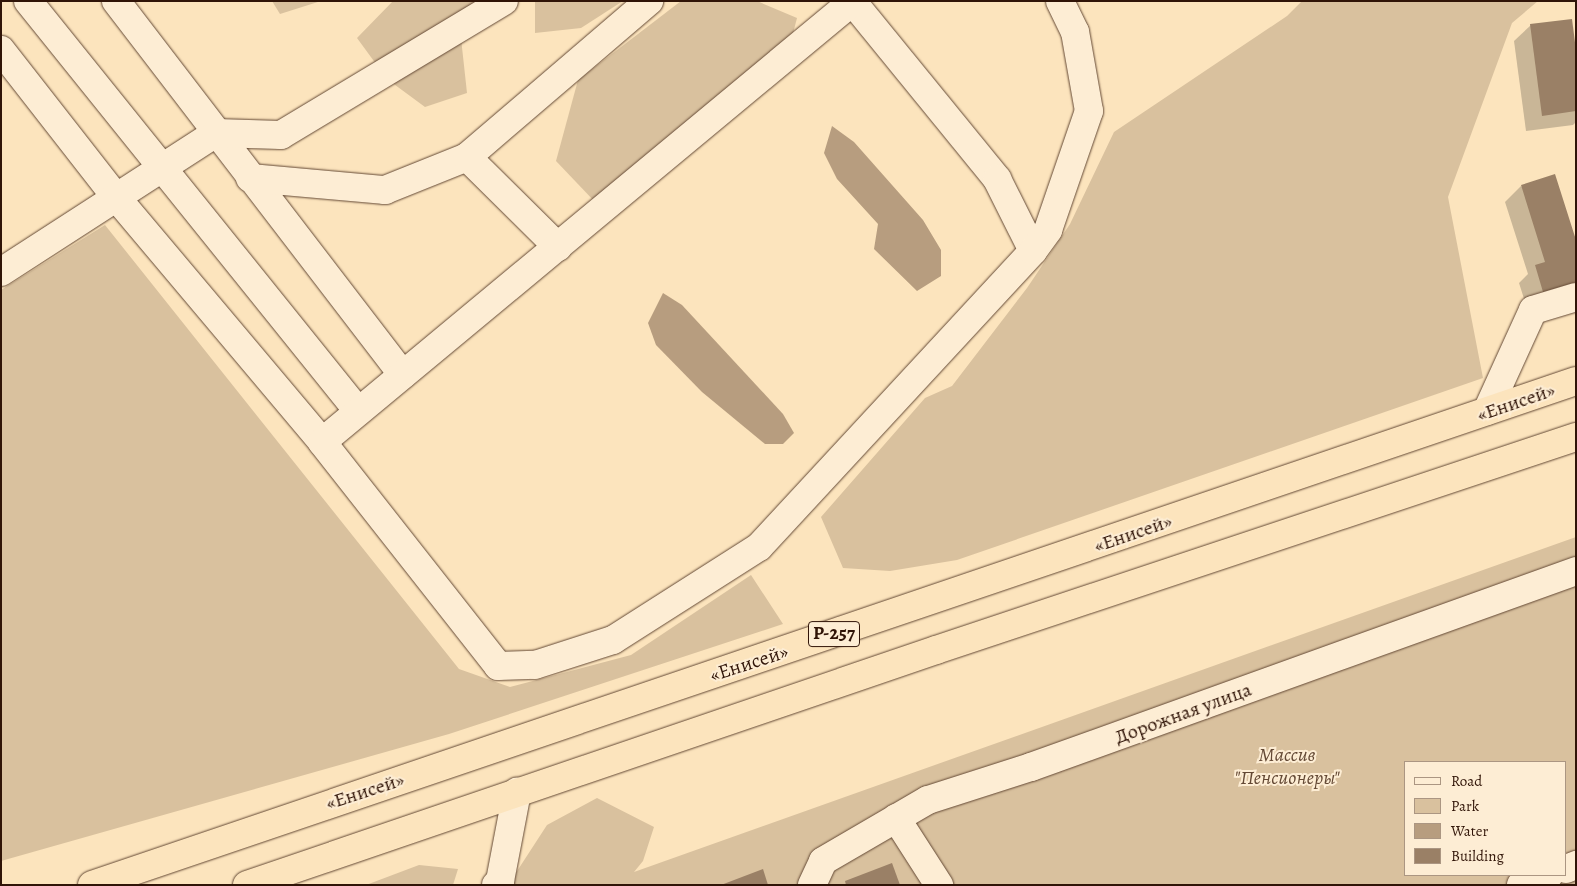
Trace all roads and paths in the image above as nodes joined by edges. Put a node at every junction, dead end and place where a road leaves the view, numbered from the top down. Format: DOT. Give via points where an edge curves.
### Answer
graph roads {
  1 [pos="28,1"];
  2 [pos="504,1"];
  3 [pos="649,1"];
  4 [pos="853,1"];
  5 [pos="1060,1"];
  6 [pos="115,2"];
  7 [pos="1,50"];
  8 [pos="216,133"];
  9 [pos="467,157"];
  10 [pos="164,166"];
  11 [pos="250,178"];
  12 [pos="116,197"];
  13 [pos="558,247"];
  14 [pos="1033,251"];
  15 [pos="1,272"];
  16 [pos="1576,297"];
  17 [pos="403,375"];
  18 [pos="1576,382"];
  19 [pos="1487,410"];
  20 [pos="358,411"];
  21 [pos="1576,437"];
  22 [pos="322,442"];
  23 [pos="1576,570"];
  24 [pos="517,792"];
  25 [pos="896,818"];
  26 [pos="1545,876"];
  27 [pos="92,885"];
  28 [pos="247,885"];
  29 [pos="496,885"];
  30 [pos="812,885"];
  31 [pos="939,885"];
  32 [pos="1520,885"];
  1 -- 10 [label="street"];
  2 -- 8 [label="street" via="281,135"];
  3 -- 9 [label="street"];
  4 -- 13 [label="street"];
  4 -- 14 [label="street" via="997,178"];
  5 -- 14 [label="street" via="1075,32 1089,111 1048,230"];
  6 -- 8 [label="street"];
  7 -- 12 [label="street"];
  8 -- 10 [label="street"];
  8 -- 11 [label="street"];
  9 -- 11 [label="street" via="385,190"];
  9 -- 13 [label="street"];
  10 -- 12 [label="street"];
  10 -- 20 [label="street"];
  11 -- 17 [label="street"];
  12 -- 15 [label="street"];
  12 -- 22 [label="street"];
  13 -- 17 [label="street"];
  14 -- 22 [label="street" via="759,547 612,640 535,665 498,666"];
  16 -- 19 [label="street" via="1533,310"];
  17 -- 20 [label="street"];
  18 -- 19 [label="highway, «Енисей» / Р-257"];
  19 -- 27 [label="highway, «Енисей» / Р-257"];
  20 -- 22 [label="street"];
  21 -- 24 [label="highway, Р-257"];
  23 -- 25 [label="street, Дорожная улица" via="1031,767 928,800"];
  24 -- 28 [label="highway, Р-257"];
  24 -- 29 [label="street" via="500,881"];
  25 -- 30 [label="street, Дорожная улица" via="823,861"];
  25 -- 31 [label="street"];
  26 -- 32 [label="street"];
}
